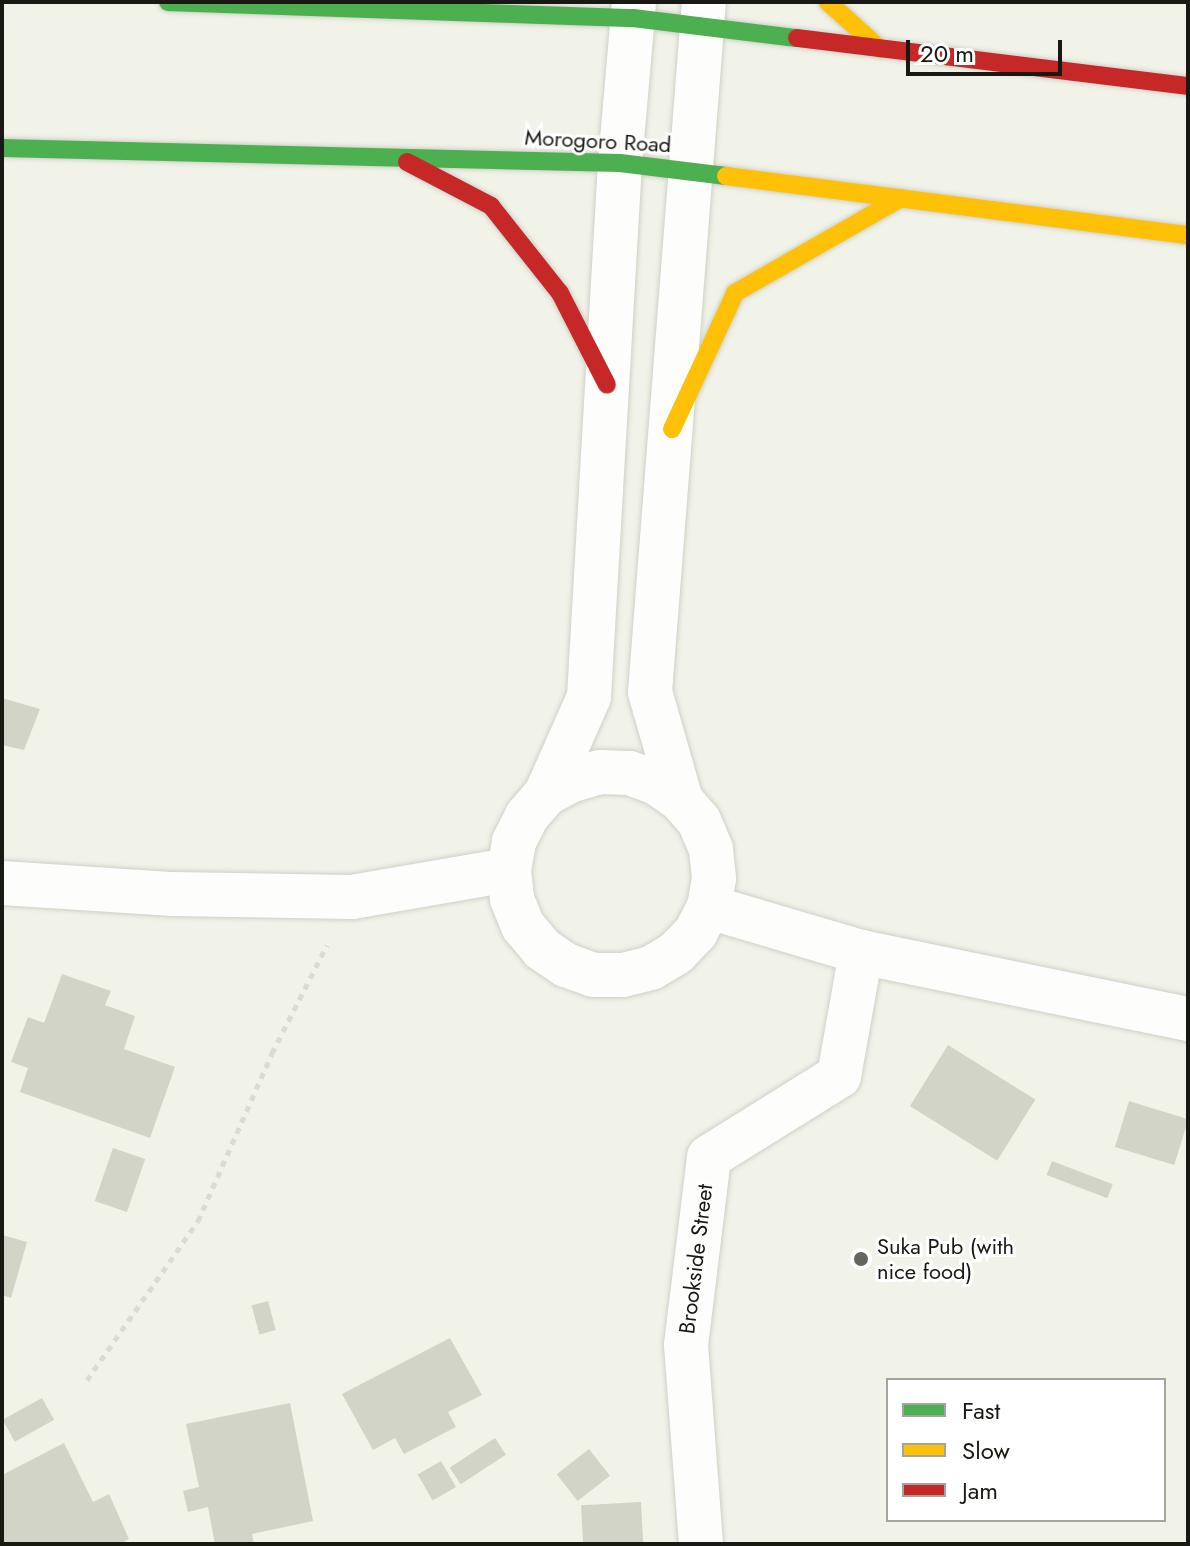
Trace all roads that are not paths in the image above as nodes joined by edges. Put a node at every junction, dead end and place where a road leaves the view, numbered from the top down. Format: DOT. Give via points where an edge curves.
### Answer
graph roads {
  1 [pos="168,2"];
  2 [pos="449,2"];
  3 [pos="828,2"];
  4 [pos="633,10"];
  5 [pos="423,11"];
  6 [pos="703,14"];
  7 [pos="880,49"];
  8 [pos="1188,86"];
  9 [pos="2,148"];
  10 [pos="399,158"];
  11 [pos="620,163"];
  12 [pos="693,171"];
  13 [pos="901,198"];
  14 [pos="1188,235"];
  15 [pos="607,385"];
  16 [pos="672,429"];
  17 [pos="546,794"];
  18 [pos="681,800"];
  19 [pos="509,870"];
  20 [pos="2,883"];
  21 [pos="709,907"];
  22 [pos="861,952"];
  23 [pos="1188,1019"];
  24 [pos="701,1544"];
  1 -- 5 [label="highway"];
  2 -- 5 [label="highway"];
  3 -- 7 [label="highway"];
  4 -- 5 [label="highway"];
  4 -- 6 [label="highway"];
  4 -- 11 [label="street"];
  6 -- 7 [label="highway"];
  6 -- 12 [label="street"];
  7 -- 8 [label="highway"];
  9 -- 10 [label="highway, Morogoro Road"];
  10 -- 11 [label="highway, Morogoro Road"];
  10 -- 15 [label="highway" via="491,206 560,293"];
  11 -- 12 [label="highway, Morogoro Road"];
  11 -- 15 [label="street"];
  12 -- 13 [label="highway, Morogoro Road"];
  12 -- 16 [label="street"];
  13 -- 14 [label="highway, Morogoro Road"];
  13 -- 16 [label="highway" via="735,293"];
  15 -- 17 [label="street" via="589,697"];
  16 -- 18 [label="street" via="650,692"];
  17 -- 18 [label="street" via="600,772 629,773 657,783"];
  17 -- 19 [label="street" via="514,842"];
  18 -- 21 [label="street" via="699,821 711,849"];
  19 -- 20 [label="street" via="352,897 174,894"];
  19 -- 21 [label="street" via="512,899 523,926 542,949 593,975 651,968 696,932"];
  21 -- 22 [label="street"];
  22 -- 23 [label="street"];
  22 -- 24 [label="street, Brookside Street" via="839,1076 709,1157 686,1345"];
}
